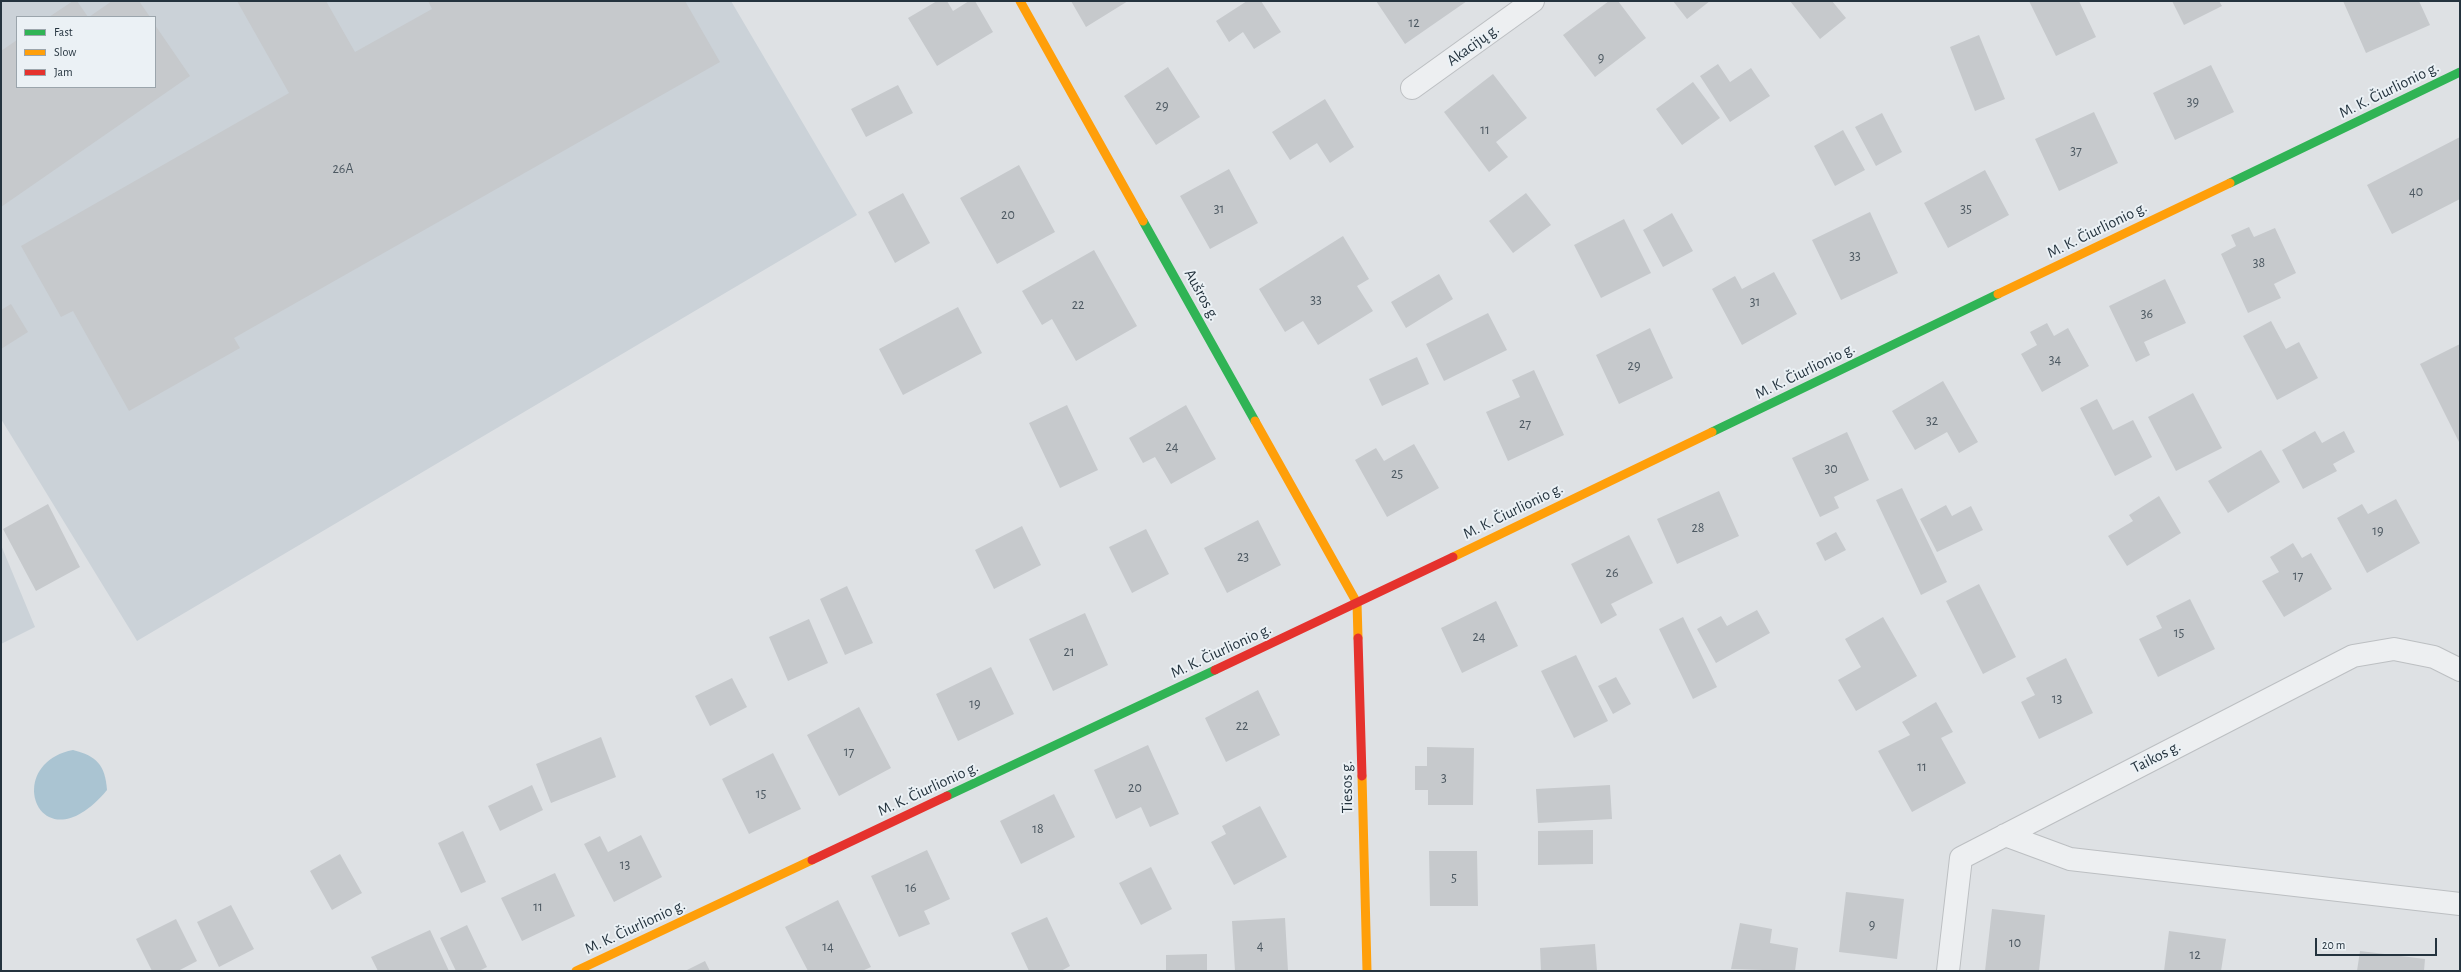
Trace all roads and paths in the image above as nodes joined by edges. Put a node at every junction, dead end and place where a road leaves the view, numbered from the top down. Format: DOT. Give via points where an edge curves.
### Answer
graph roads {
  1 [pos="1020,1"];
  2 [pos="1534,1"];
  3 [pos="2460,72"];
  4 [pos="1412,88"];
  5 [pos="1357,603"];
  6 [pos="2460,670"];
  7 [pos="2005,835"];
  8 [pos="2460,904"];
  9 [pos="576,971"];
  10 [pos="1366,971"];
  11 [pos="1948,971"];
  1 -- 5 [label="street, Aušros g."];
  2 -- 4 [label="street, Akacijų g."];
  3 -- 5 [label="street, M. K. Čiurlionio g."];
  5 -- 9 [label="street, M. K. Čiurlionio g."];
  5 -- 10 [label="street, Tiesos g."];
  6 -- 7 [label="street, Taikos g." via="2434,656 2394,649 2352,656"];
  7 -- 8 [label="street" via="2070,859"];
  7 -- 11 [label="street, Taikos g." via="1961,858"];
}
